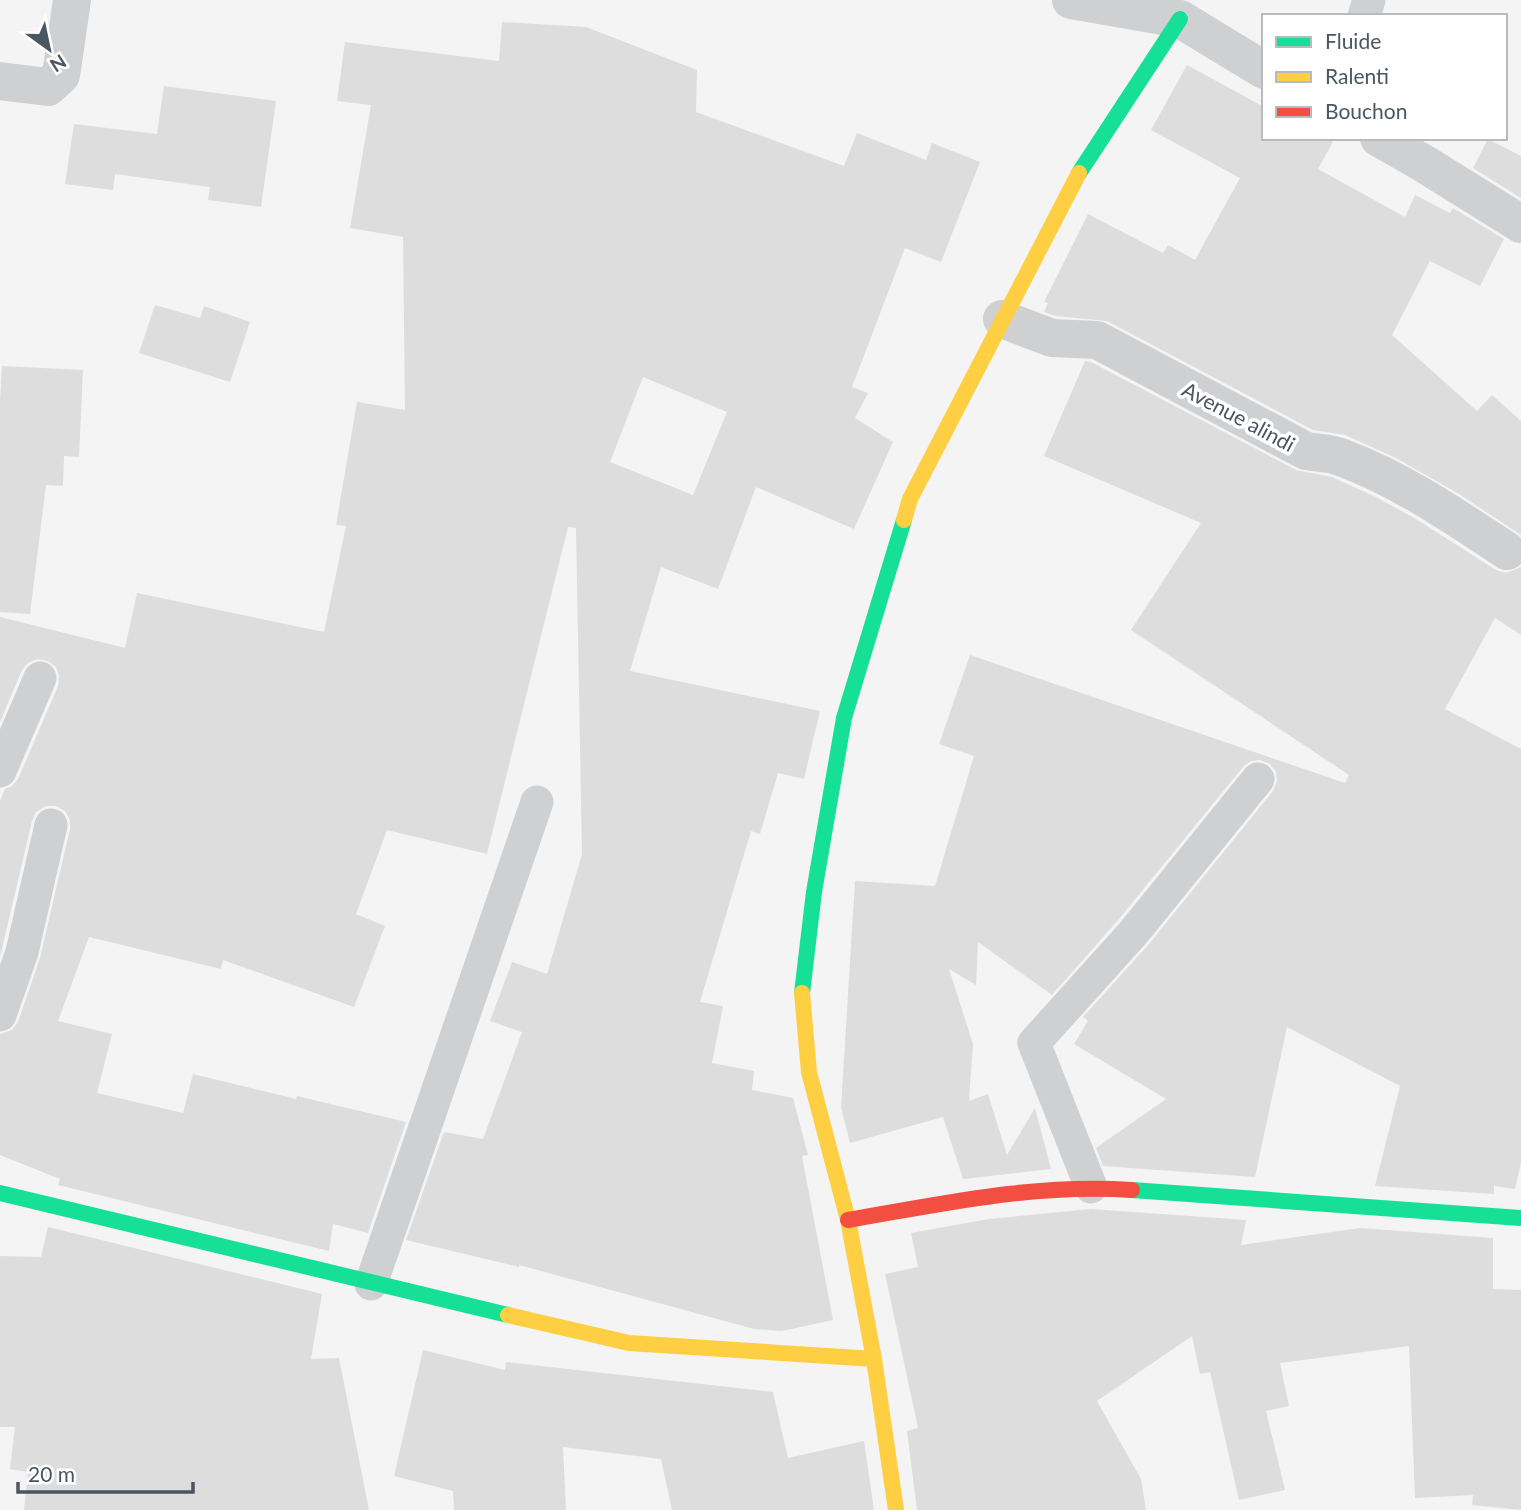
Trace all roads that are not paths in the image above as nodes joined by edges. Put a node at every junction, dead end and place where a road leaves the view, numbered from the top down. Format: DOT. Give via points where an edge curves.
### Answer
graph roads {
  1 [pos="72,0"];
  2 [pos="1071,0"];
  3 [pos="1180,19"];
  4 [pos="1262,69"];
  5 [pos="0,81"];
  6 [pos="1383,140"];
  7 [pos="1521,225"];
  8 [pos="1002,318"];
  9 [pos="1507,551"];
  10 [pos="40,678"];
  11 [pos="0,771"];
  12 [pos="1258,779"];
  13 [pos="537,802"];
  14 [pos="51,825"];
  15 [pos="0,1015"];
  16 [pos="1091,1187"];
  17 [pos="0,1193"];
  18 [pos="1521,1219"];
  19 [pos="848,1220"];
  20 [pos="371,1284"];
  21 [pos="874,1359"];
  22 [pos="896,1510"];
  1 -- 5 [label="street" via="61,75 56,82 47,87"];
  2 -- 3 [label="street"];
  3 -- 4 [label="street"];
  3 -- 8 [label="street" via="1081,169"];
  6 -- 7 [label="street"];
  8 -- 9 [label="street, Avenue alindi" via="1052,338 1097,340 1306,451 1341,457 1379,475"];
  8 -- 19 [label="street" via="910,499 844,718 823,838 801,998 809,1072"];
  10 -- 11 [label="lane"];
  12 -- 16 [label="lane" via="1134,932 1034,1043"];
  13 -- 20 [label="lane"];
  14 -- 15 [label="lane" via="22,952"];
  16 -- 18 [label="street"];
  16 -- 19 [label="street" via="986,1197"];
  17 -- 20 [label="street"];
  19 -- 21 [label="street"];
  20 -- 21 [label="street" via="629,1343"];
  21 -- 22 [label="street"];
}
